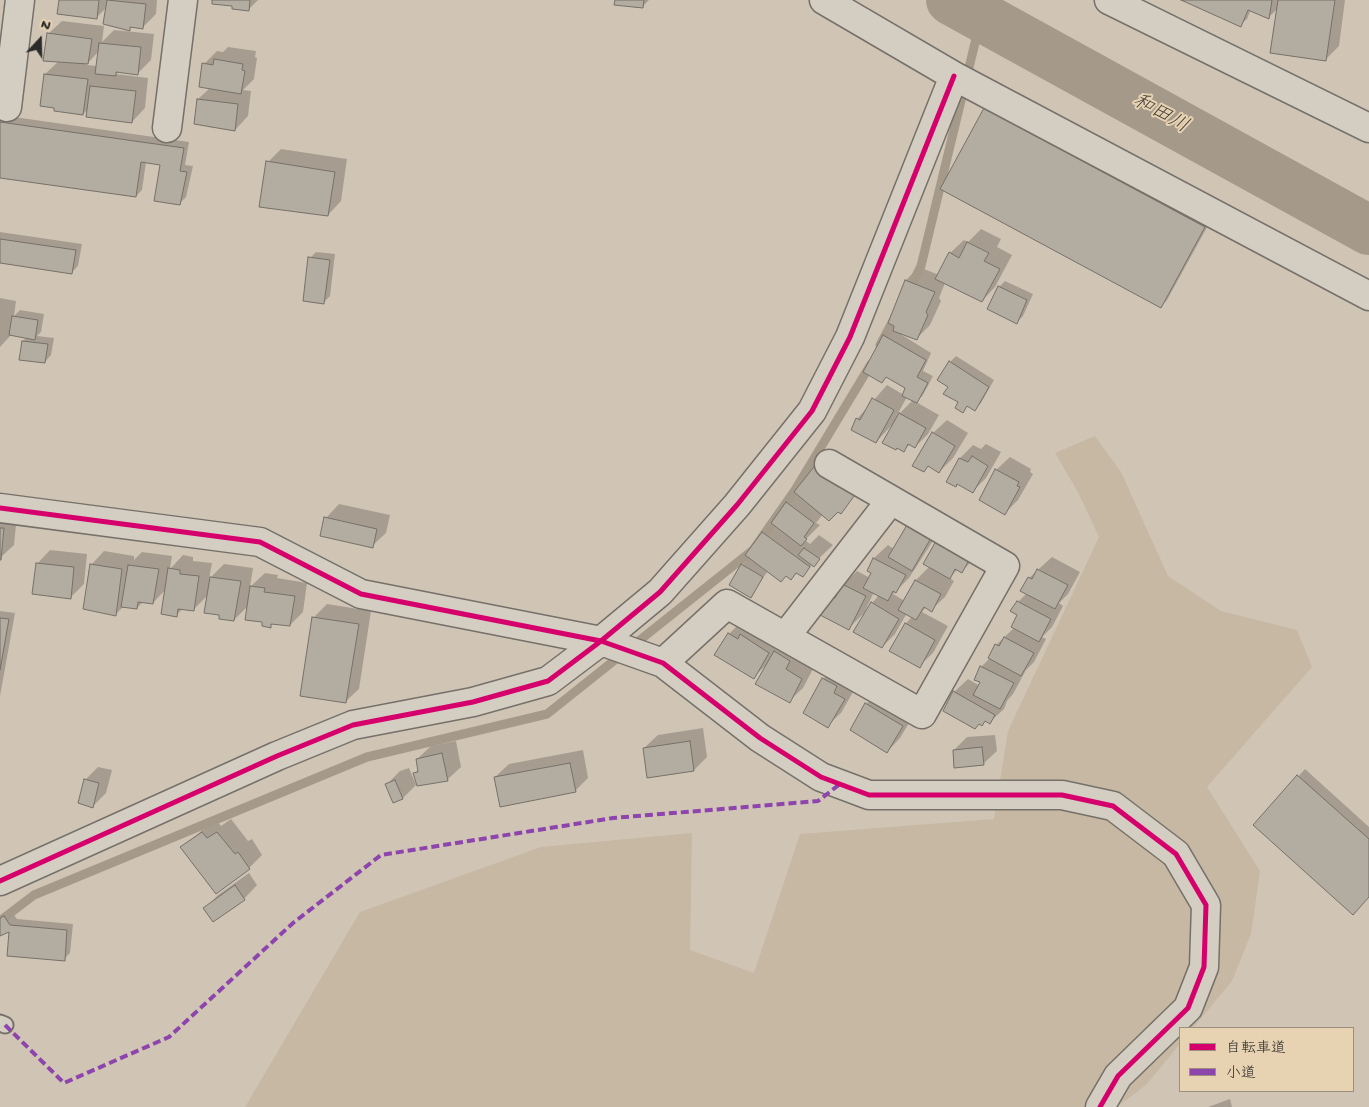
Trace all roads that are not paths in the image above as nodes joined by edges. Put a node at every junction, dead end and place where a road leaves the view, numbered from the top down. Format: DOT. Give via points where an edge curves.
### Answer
graph roads {
  1 [pos="20,0"];
  2 [pos="184,0"];
  3 [pos="824,0"];
  4 [pos="1109,0"];
  5 [pos="954,76"];
  6 [pos="7,107"];
  7 [pos="167,128"];
  8 [pos="1369,128"];
  9 [pos="1369,296"];
  10 [pos="829,464"];
  11 [pos="891,500"];
  12 [pos="0,508"];
  13 [pos="785,636"];
  14 [pos="601,641"];
  15 [pos="663,663"];
  16 [pos="0,881"];
  17 [pos="1100,1107"];
  1 -- 6 [label="street"];
  2 -- 7 [label="street"];
  3 -- 5 [label="street"];
  4 -- 8 [label="street"];
  5 -- 9 [label="street"];
  5 -- 14 [label="street" via="850,337 812,411 737,505 660,592"];
  10 -- 11 [label="street"];
  11 -- 13 [label="street"];
  11 -- 13 [label="street" via="1005,566 922,714"];
  12 -- 14 [label="street" via="260,542 361,594"];
  13 -- 15 [label="street" via="727,604"];
  14 -- 15 [label="street"];
  14 -- 16 [label="street" via="548,681 473,702 353,725"];
  15 -- 17 [label="street" via="760,738 821,777 869,795 1062,796 1113,806 1176,854 1206,905 1204,967 1188,1008 1118,1076"];
}
